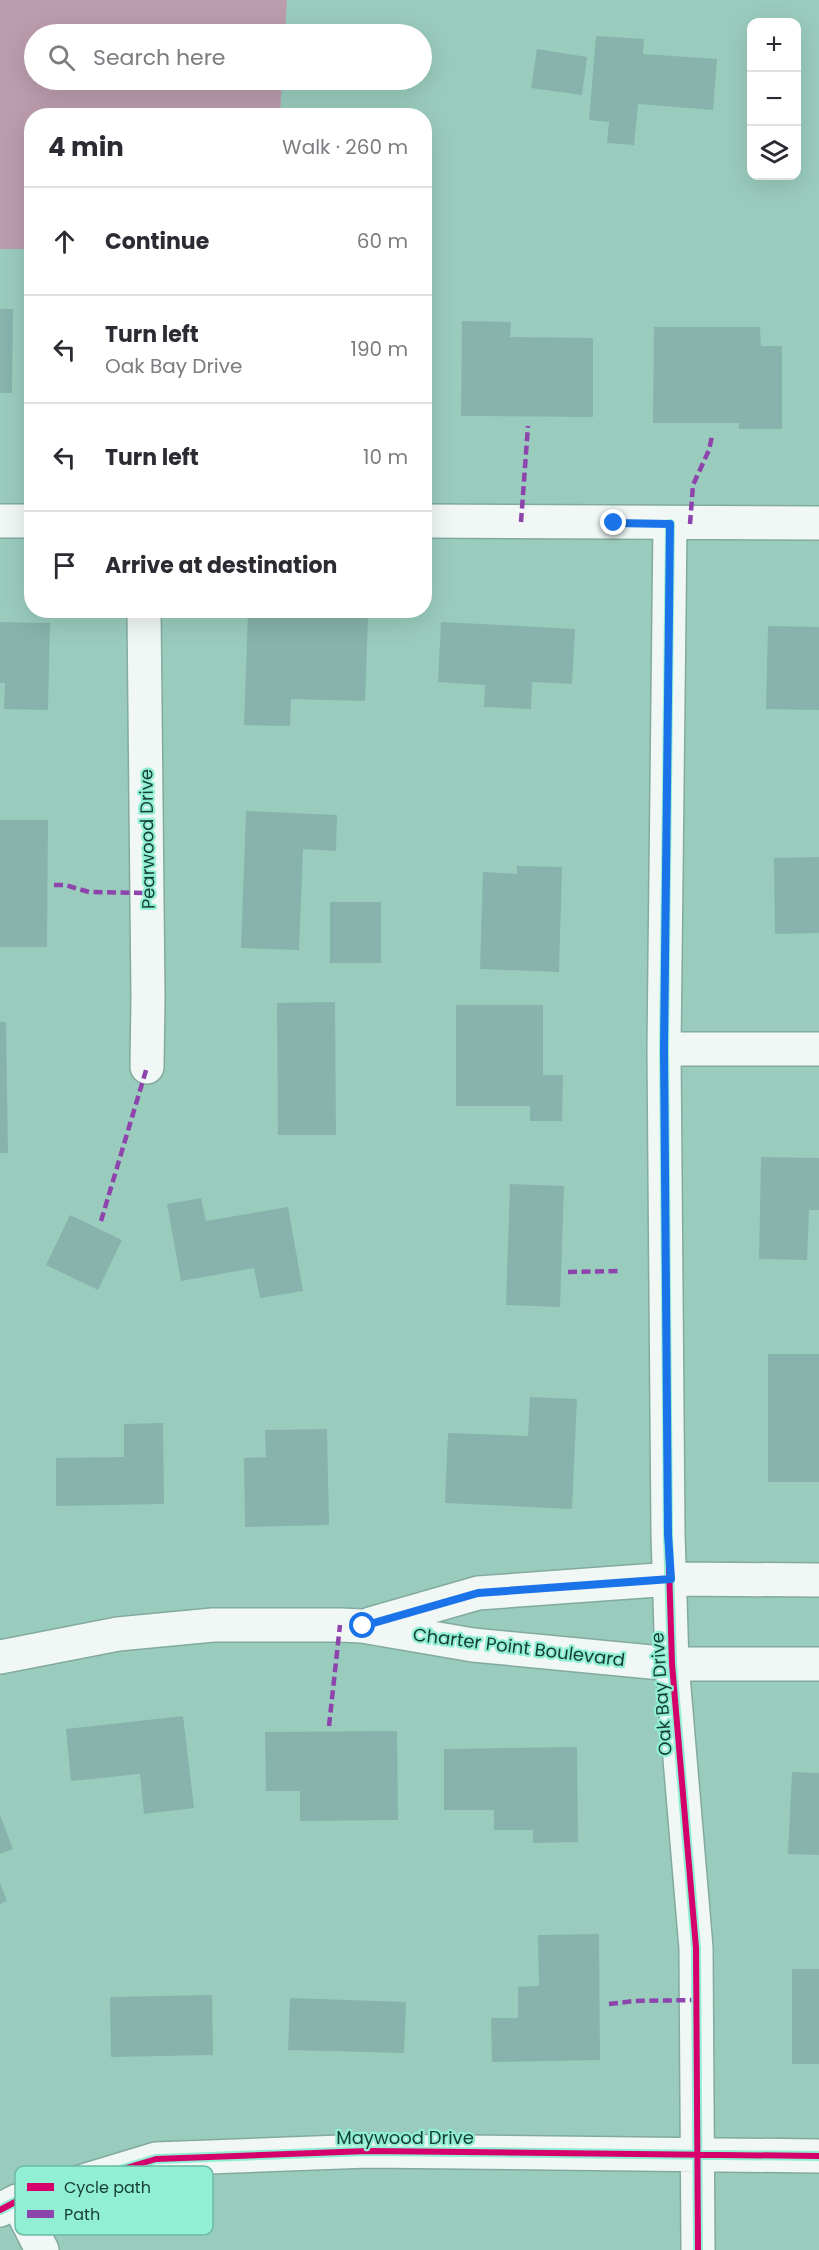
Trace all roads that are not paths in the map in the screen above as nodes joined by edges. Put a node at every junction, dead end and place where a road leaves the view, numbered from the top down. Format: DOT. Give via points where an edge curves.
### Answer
graph roads {
  1 [pos="0,521"];
  2 [pos="24,521"];
  3 [pos="432,521"];
  4 [pos="819,523"];
  5 [pos="670,524"];
  6 [pos="144,618"];
  7 [pos="664,1049"];
  8 [pos="819,1049"];
  9 [pos="147,1066"];
  10 [pos="671,1579"];
  11 [pos="819,1580"];
  12 [pos="363,1626"];
  13 [pos="0,1657"];
  14 [pos="672,1664"];
  15 [pos="819,1664"];
  16 [pos="696,2155"];
  17 [pos="819,2156"];
  18 [pos="134,2166"];
  19 [pos="31,2235"];
  20 [pos="42,2250"];
  21 [pos="698,2250"];
  1 -- 2 [label="street"];
  3 -- 5 [label="street"];
  4 -- 5 [label="street"];
  5 -- 7 [label="street, Oak Bay Drive"];
  6 -- 9 [label="street, Pearwood Drive"];
  7 -- 8 [label="street"];
  7 -- 10 [label="street, Oak Bay Drive"];
  10 -- 11 [label="street, Charter Point Boulevard"];
  10 -- 12 [label="street, Charter Point Boulevard" via="478,1593"];
  10 -- 14 [label="street, Oak Bay Drive"];
  12 -- 13 [label="street, Charter Point Boulevard" via="213,1625 118,1634"];
  12 -- 14 [label="street, Charter Point Boulevard" via="473,1645"];
  14 -- 15 [label="street, Charter Point Boulevard"];
  14 -- 16 [label="street, Oak Bay Drive" via="696,1948"];
  16 -- 17 [label="street, Maywood Drive"];
  16 -- 18 [label="street, Maywood Drive" via="368,2151 156,2159"];
  16 -- 21 [label="street, Oak Bay Drive"];
  19 -- 20 [label="street"];
}
